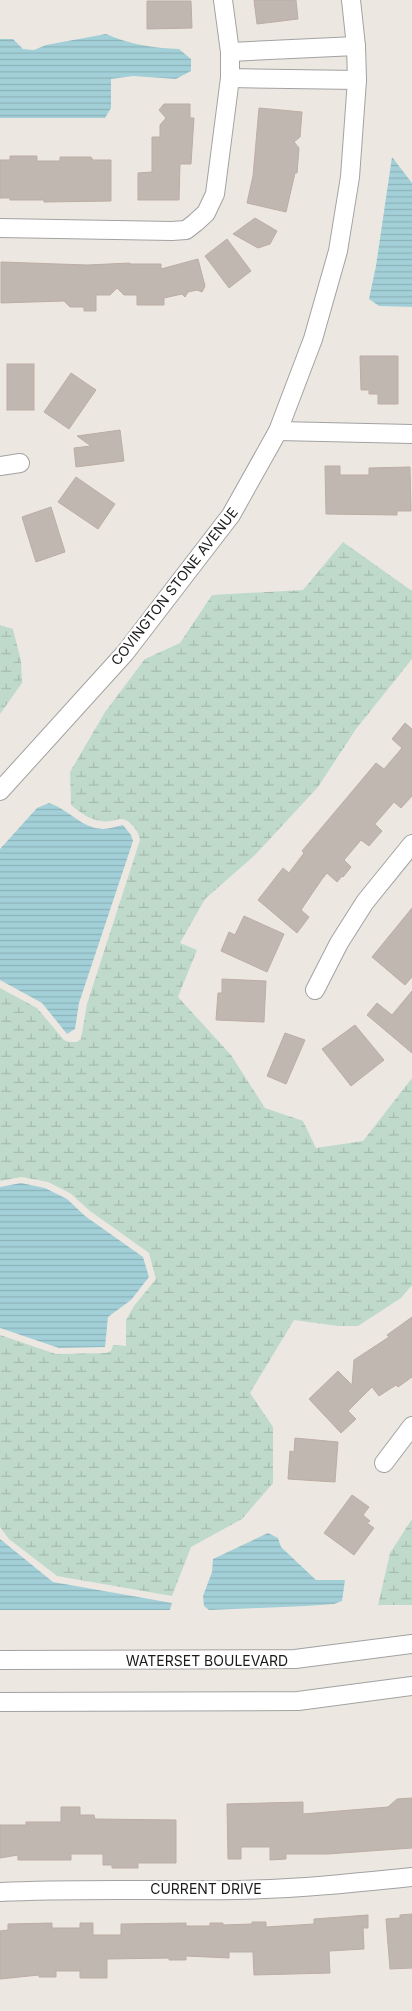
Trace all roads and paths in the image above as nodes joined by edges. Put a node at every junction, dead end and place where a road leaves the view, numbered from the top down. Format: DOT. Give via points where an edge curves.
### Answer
graph roads {
  1 [pos="223,0"];
  2 [pos="350,0"];
  3 [pos="356,46"];
  4 [pos="230,52"];
  5 [pos="230,78"];
  6 [pos="356,80"];
  7 [pos="0,228"];
  8 [pos="278,432"];
  9 [pos="412,434"];
  10 [pos="20,463"];
  11 [pos="0,466"];
  12 [pos="0,791"];
  13 [pos="412,844"];
  14 [pos="315,990"];
  15 [pos="412,1426"];
  16 [pos="384,1463"];
  17 [pos="412,1644"];
  18 [pos="0,1660"];
  19 [pos="412,1686"];
  20 [pos="0,1702"];
  21 [pos="412,1877"];
  22 [pos="0,1892"];
  1 -- 4 [label="street"];
  2 -- 3 [label="street, COVINGTON STONE AVENUE"];
  3 -- 4 [label="street"];
  3 -- 6 [label="street, COVINGTON STONE AVENUE"];
  4 -- 5 [label="street"];
  5 -- 6 [label="street"];
  5 -- 7 [label="street" via="215,194 206,213 186,230"];
  6 -- 8 [label="street, COVINGTON STONE AVENUE" via="350,177 338,251 313,339"];
  8 -- 9 [label="street"];
  8 -- 12 [label="street, COVINGTON STONE AVENUE" via="231,515 125,653"];
  10 -- 11 [label="street"];
  13 -- 14 [label="street" via="365,902"];
  15 -- 16 [label="street"];
  17 -- 18 [label="street, WATERSET BOULEVARD" via="295,1659"];
  19 -- 20 [label="street" via="298,1701"];
  21 -- 22 [label="street, CURRENT DRIVE" via="239,1890"];
}
